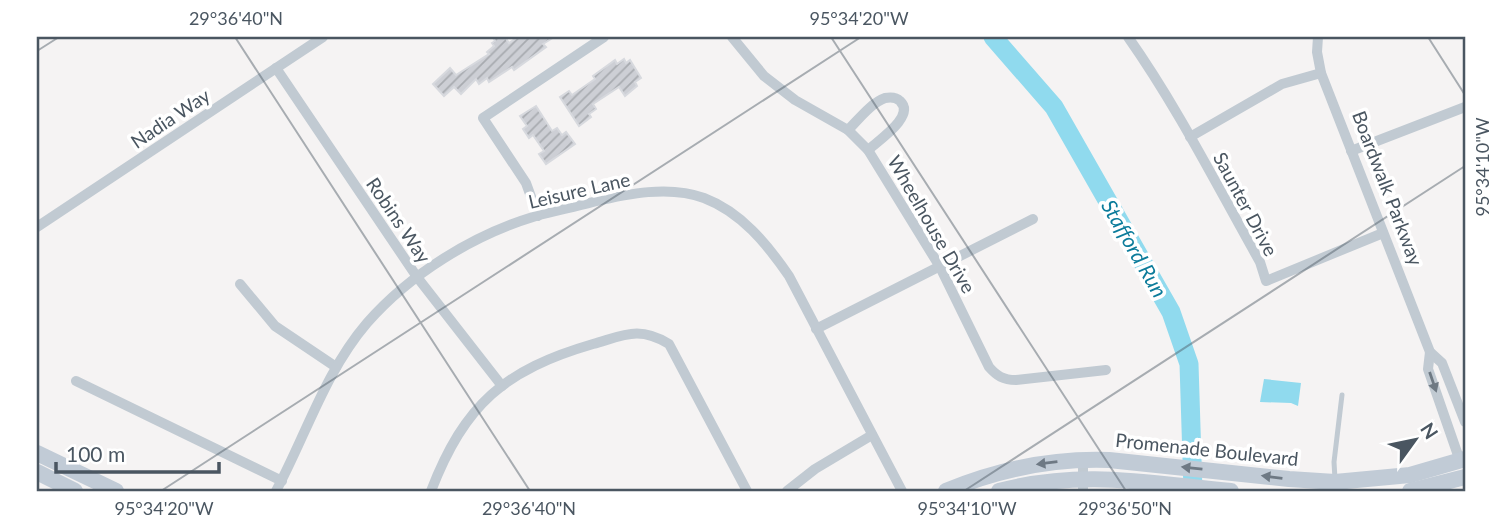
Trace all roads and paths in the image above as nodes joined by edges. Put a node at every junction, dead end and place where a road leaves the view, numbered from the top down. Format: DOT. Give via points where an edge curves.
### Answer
graph roads {
  1 [pos="323,37"];
  2 [pos="604,37"];
  3 [pos="732,37"];
  4 [pos="1128,37"];
  5 [pos="1318,37"];
  6 [pos="276,68"];
  7 [pos="1321,73"];
  8 [pos="1465,107"];
  9 [pos="848,130"];
  10 [pos="1190,137"];
  11 [pos="868,150"];
  12 [pos="1351,150"];
  13 [pos="538,216"];
  14 [pos="1033,219"];
  15 [pos="37,228"];
  16 [pos="1383,233"];
  17 [pos="940,267"];
  18 [pos="417,278"];
  19 [pos="240,284"];
  20 [pos="816,328"];
  21 [pos="1430,352"];
  22 [pos="335,368"];
  23 [pos="1106,370"];
  24 [pos="76,381"];
  25 [pos="502,386"];
  26 [pos="1342,395"];
  27 [pos="1465,422"];
  28 [pos="872,435"];
  29 [pos="37,453"];
  30 [pos="1083,459"];
  31 [pos="1464,468"];
  32 [pos="37,472"];
  33 [pos="1083,484"];
  34 [pos="279,486"];
  35 [pos="1335,486"];
  36 [pos="75,491"];
  37 [pos="116,491"];
  38 [pos="431,491"];
  39 [pos="747,491"];
  40 [pos="787,491"];
  41 [pos="902,491"];
  42 [pos="946,491"];
  43 [pos="999,491"];
  44 [pos="1225,491"];
  45 [pos="1410,491"];
  1 -- 6 [label="street, Nadia Way"];
  2 -- 13 [label="street" via="483,118 526,183"];
  3 -- 9 [label="street, Wheelhouse Drive" via="764,76"];
  4 -- 10 [label="street, Saunter Drive"];
  5 -- 7 [label="street, Boardwalk Parkway"];
  6 -- 15 [label="street, Nadia Way"];
  6 -- 18 [label="street, Robins Way"];
  7 -- 10 [label="street" via="1282,84"];
  7 -- 12 [label="street, Boardwalk Parkway"];
  8 -- 12 [label="street"];
  9 -- 11 [label="street, Wheelhouse Drive"];
  9 -- 11 [label="street" via="887,97 903,103 902,118"];
  10 -- 16 [label="street, Saunter Drive" via="1260,262 1266,281"];
  11 -- 17 [label="street, Wheelhouse Drive"];
  12 -- 16 [label="street, Boardwalk Parkway"];
  13 -- 18 [label="street, Leisure Lane" via="481,238"];
  13 -- 20 [label="street, Leisure Lane" via="623,195 650,192 703,197 747,224 772,251"];
  14 -- 17 [label="street"];
  16 -- 21 [label="street, Boardwalk Parkway"];
  17 -- 20 [label="street"];
  17 -- 23 [label="street, Wheelhouse Drive" via="997,376 1016,380"];
  18 -- 22 [label="street, Leisure Lane" via="368,322"];
  18 -- 25 [label="street, Robins Way"];
  19 -- 22 [label="street" via="275,326"];
  20 -- 28 [label="street, Leisure Lane"];
  21 -- 27 [label="street, Boardwalk Parkway" via="1442,363"];
  21 -- 31 [label="street, Boardwalk Parkway, one-way" via="1428,369"];
  22 -- 34 [label="street, Leisure Lane"];
  24 -- 34 [label="street"];
  25 -- 38 [label="street" via="458,432"];
  25 -- 39 [label="street" via="554,355 636,331 654,335 669,344"];
  26 -- 35 [label="lane"];
  28 -- 40 [label="street" via="815,468"];
  28 -- 41 [label="street, Leisure Lane"];
  29 -- 37 [label="street"];
  30 -- 33 [label="street"];
  35 -- 30 [label="street, Promenade Boulevard, one-way"];
  30 -- 42 [label="street, Promenade Boulevard, one-way" via="1016,467"];
  31 -- 35 [label="street, Promenade Boulevard"];
  31 -- 45 [label="street"];
  32 -- 36 [label="street"];
  33 -- 43 [label="street, Promenade Boulevard" via="1027,484"];
  33 -- 44 [label="street, Promenade Boulevard" via="1164,483"];
}
